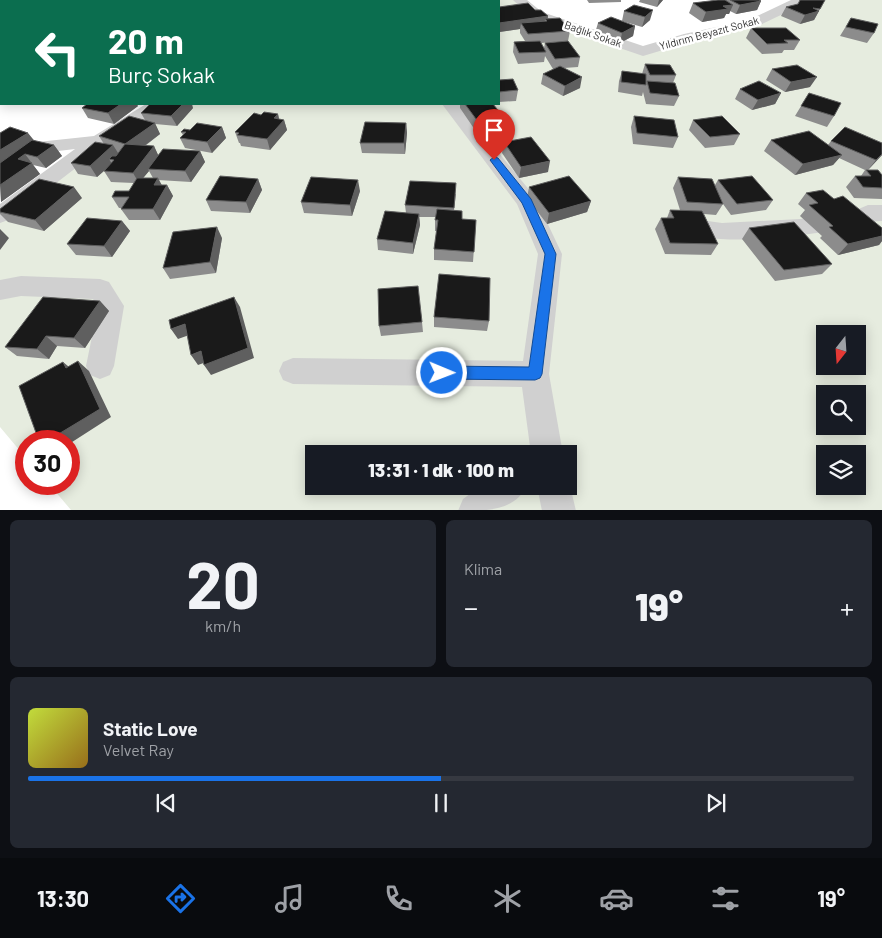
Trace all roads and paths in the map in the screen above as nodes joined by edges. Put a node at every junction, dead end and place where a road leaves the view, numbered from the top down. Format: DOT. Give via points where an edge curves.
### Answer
graph roads {
  1 [pos="519,0"];
  2 [pos="802,0"];
  3 [pos="643,51"];
  4 [pos="156,105"];
  5 [pos="451,105"];
  6 [pos="100,140"];
  7 [pos="0,152"];
  8 [pos="882,213"];
  9 [pos="0,215"];
  10 [pos="678,225"];
  11 [pos="0,290"];
  12 [pos="100,366"];
  13 [pos="293,371"];
  14 [pos="535,374"];
  15 [pos="546,445"];
  16 [pos="497,495"];
  17 [pos="556,495"];
  18 [pos="475,510"];
  19 [pos="559,510"];
  1 -- 3 [label="street, Bağlık Sokak" via="537,15"];
  2 -- 3 [label="street, Yıldırım Beyazıt Sokak" via="753,23"];
  4 -- 6 [label="street"];
  5 -- 14 [label="street" via="527,202 550,254"];
  6 -- 7 [label="street"];
  6 -- 9 [label="street"];
  8 -- 10 [label="street" via="800,227 728,231"];
  11 -- 12 [label="street" via="21,286 100,289 111,306"];
  13 -- 14 [label="street"];
  14 -- 15 [label="street"];
  16 -- 18 [label="street"];
  17 -- 19 [label="street"];
}
